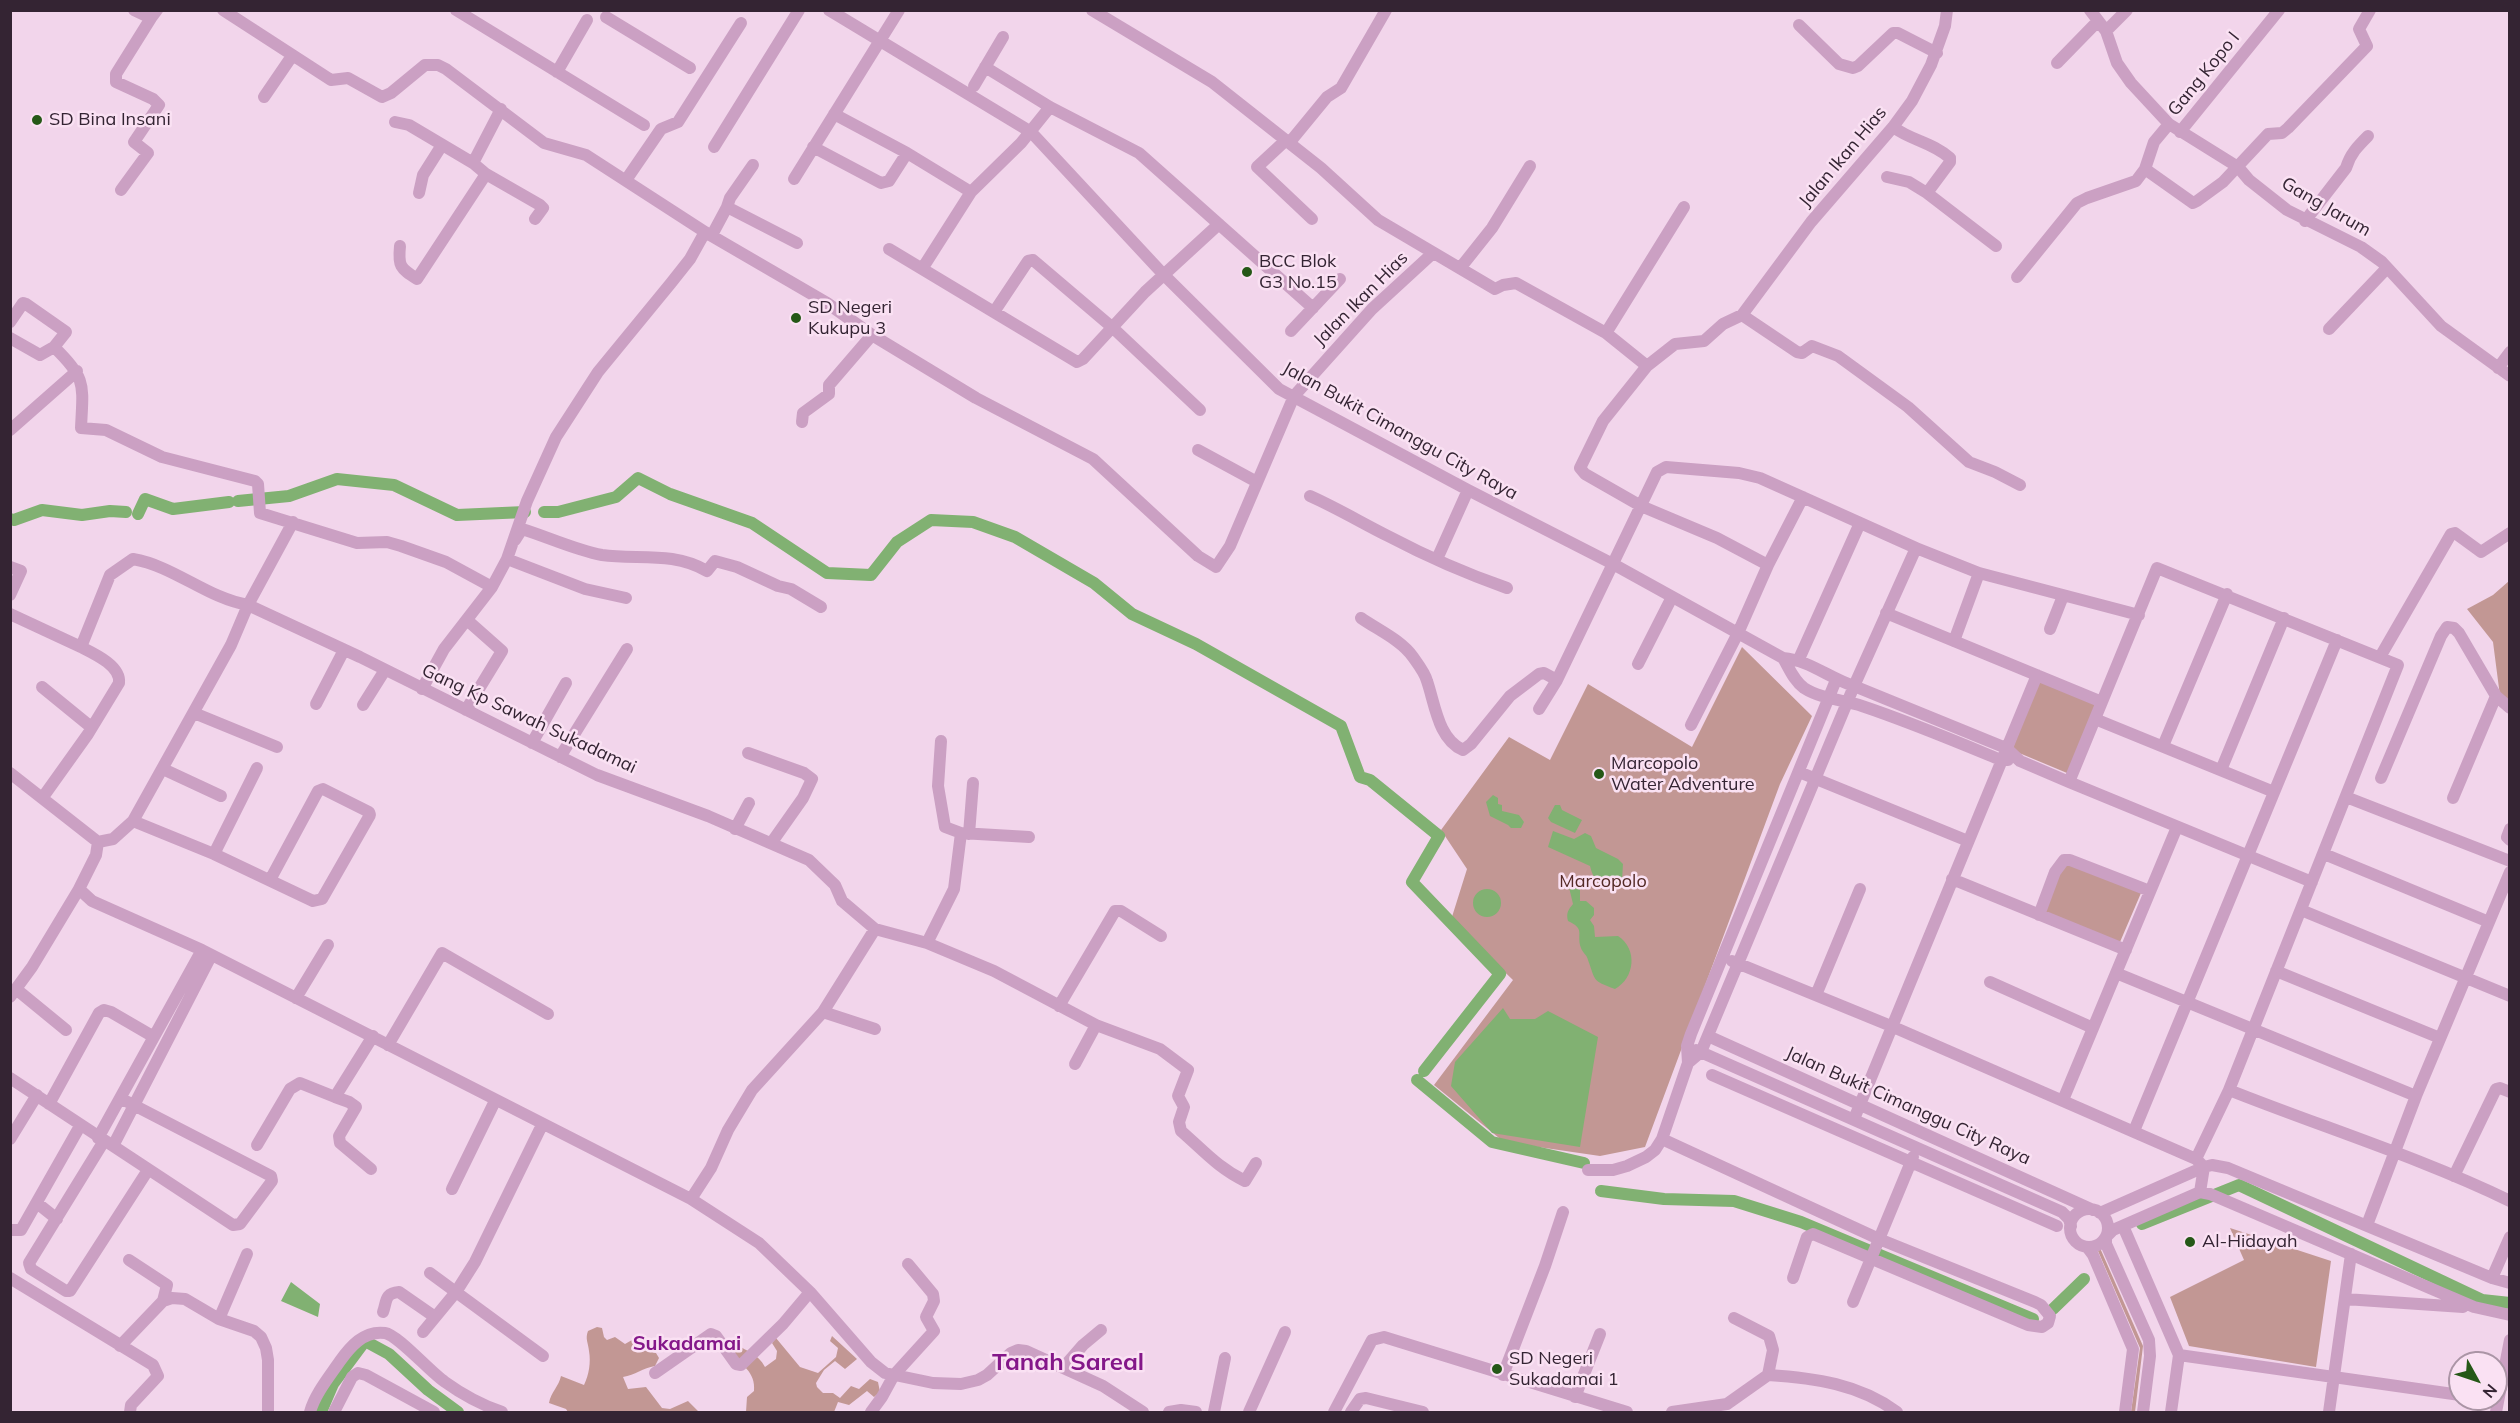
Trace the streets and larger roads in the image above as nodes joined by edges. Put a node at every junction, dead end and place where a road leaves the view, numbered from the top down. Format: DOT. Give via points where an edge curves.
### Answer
graph roads {
  1 [pos="134,10"];
  2 [pos="223,10"];
  3 [pos="456,10"];
  4 [pos="799,10"];
  5 [pos="829,10"];
  6 [pos="899,10"];
  7 [pos="1092,10"];
  8 [pos="1386,10"];
  9 [pos="1947,10"];
  10 [pos="2090,10"];
  11 [pos="2127,10"];
  12 [pos="2279,10"];
  13 [pos="2370,10"];
  14 [pos="154,14"];
  15 [pos="607,14"];
  16 [pos="585,15"];
  17 [pos="2098,21"];
  18 [pos="741,23"];
  19 [pos="1799,25"];
  20 [pos="2106,32"];
  21 [pos="1003,37"];
  22 [pos="880,41"];
  23 [pos="1937,52"];
  24 [pos="292,56"];
  25 [pos="2057,63"];
  26 [pos="985,67"];
  27 [pos="690,68"];
  28 [pos="557,72"];
  29 [pos="974,86"];
  30 [pos="264,97"];
  31 [pos="1050,107"];
  32 [pos="501,109"];
  33 [pos="834,114"];
  34 [pos="394,122"];
  35 [pos="2169,124"];
  36 [pos="644,125"];
  37 [pos="1893,127"];
  38 [pos="1031,132"];
  39 [pos="2180,132"];
  40 [pos="2368,136"];
  41 [pos="1288,142"];
  42 [pos="442,145"];
  43 [pos="714,147"];
  44 [pos="813,147"];
  45 [pos="907,153"];
  46 [pos="473,163"];
  47 [pos="753,165"];
  48 [pos="1530,166"];
  49 [pos="2238,167"];
  50 [pos="2145,169"];
  51 [pos="486,174"];
  52 [pos="1887,177"];
  53 [pos="794,179"];
  54 [pos="626,180"];
  55 [pos="121,190"];
  56 [pos="971,192"];
  57 [pos="419,193"];
  58 [pos="1927,194"];
  59 [pos="727,207"];
  60 [pos="1684,207"];
  61 [pos="535,219"];
  62 [pos="1312,219"];
  63 [pos="2305,221"];
  64 [pos="1219,224"];
  65 [pos="709,233"];
  66 [pos="797,243"];
  67 [pos="400,246"];
  68 [pos="1996,246"];
  69 [pos="889,249"];
  70 [pos="1433,253"];
  71 [pos="1461,267"];
  72 [pos="2387,268"];
  73 [pos="922,269"];
  74 [pos="1163,274"];
  75 [pos="2017,278"];
  76 [pos="1340,279"];
  77 [pos="1313,308"];
  78 [pos="994,312"];
  79 [pos="1742,315"];
  80 [pos="10,322"];
  81 [pos="1113,328"];
  82 [pos="2329,329"];
  83 [pos="1291,331"];
  84 [pos="1605,333"];
  85 [pos="872,335"];
  86 [pos="10,338"];
  87 [pos="54,347"];
  88 [pos="2510,352"];
  89 [pos="1647,366"];
  90 [pos="2498,368"];
  91 [pos="77,371"];
  92 [pos="2510,376"];
  93 [pos="1294,396"];
  94 [pos="1200,410"];
  95 [pos="802,422"];
  96 [pos="10,430"];
  97 [pos="1198,450"];
  98 [pos="1257,482"];
  99 [pos="2020,485"];
  100 [pos="1468,490"];
  101 [pos="1310,496"];
  102 [pos="1803,497"];
  103 [pos="1641,506"];
  104 [pos="293,522"];
  105 [pos="1860,523"];
  106 [pos="2510,533"];
  107 [pos="511,546"];
  108 [pos="1916,548"];
  109 [pos="507,559"];
  110 [pos="1437,559"];
  111 [pos="1613,564"];
  112 [pos="1768,565"];
  113 [pos="10,567"];
  114 [pos="1979,573"];
  115 [pos="492,587"];
  116 [pos="1507,588"];
  117 [pos="2227,594"];
  118 [pos="10,595"];
  119 [pos="2063,596"];
  120 [pos="1672,597"];
  121 [pos="626,598"];
  122 [pos="248,605"];
  123 [pos="821,607"];
  124 [pos="1886,613"];
  125 [pos="10,614"];
  126 [pos="2139,615"];
  127 [pos="1361,618"];
  128 [pos="2284,618"];
  129 [pos="467,620"];
  130 [pos="2050,629"];
  131 [pos="1738,633"];
  132 [pos="2337,640"];
  133 [pos="1954,641"];
  134 [pos="81,647"];
  135 [pos="627,649"];
  136 [pos="344,650"];
  137 [pos="2380,657"];
  138 [pos="1783,658"];
  139 [pos="1799,659"];
  140 [pos="1638,664"];
  141 [pos="385,670"];
  142 [pos="2037,675"];
  143 [pos="1557,680"];
  144 [pos="1836,680"];
  145 [pos="566,684"];
  146 [pos="1854,686"];
  147 [pos="42,687"];
  148 [pos="422,688"];
  149 [pos="2496,696"];
  150 [pos="1829,698"];
  151 [pos="1847,702"];
  152 [pos="2102,702"];
  153 [pos="316,704"];
  154 [pos="363,705"];
  155 [pos="2510,708"];
  156 [pos="1539,709"];
  157 [pos="466,711"];
  158 [pos="194,713"];
  159 [pos="2095,719"];
  160 [pos="1691,725"];
  161 [pos="91,727"];
  162 [pos="941,741"];
  163 [pos="532,743"];
  164 [pos="2163,746"];
  165 [pos="277,747"];
  166 [pos="748,753"];
  167 [pos="2004,754"];
  168 [pos="560,757"];
  169 [pos="257,768"];
  170 [pos="163,769"];
  171 [pos="2221,770"];
  172 [pos="1799,772"];
  173 [pos="10,773"];
  174 [pos="2381,778"];
  175 [pos="1816,779"];
  176 [pos="2069,782"];
  177 [pos="973,783"];
  178 [pos="2274,792"];
  179 [pos="221,796"];
  180 [pos="43,797"];
  181 [pos="2346,797"];
  182 [pos="2453,798"];
  183 [pos="749,803"];
  184 [pos="133,821"];
  185 [pos="2177,827"];
  186 [pos="735,829"];
  187 [pos="2510,829"];
  188 [pos="965,834"];
  189 [pos="1029,837"];
  190 [pos="2510,840"];
  191 [pos="1968,841"];
  192 [pos="98,842"];
  193 [pos="772,842"];
  194 [pos="214,854"];
  195 [pos="2324,854"];
  196 [pos="2247,856"];
  197 [pos="2510,861"];
  198 [pos="2510,872"];
  199 [pos="1952,879"];
  200 [pos="270,880"];
  201 [pos="2312,882"];
  202 [pos="79,889"];
  203 [pos="1860,889"];
  204 [pos="2150,891"];
  205 [pos="2301,910"];
  206 [pos="2039,915"];
  207 [pos="2489,922"];
  208 [pos="875,929"];
  209 [pos="1161,936"];
  210 [pos="927,943"];
  211 [pos="328,945"];
  212 [pos="2126,950"];
  213 [pos="206,953"];
  214 [pos="1722,957"];
  215 [pos="1738,963"];
  216 [pos="2276,971"];
  217 [pos="2116,973"];
  218 [pos="2465,978"];
  219 [pos="1990,982"];
  220 [pos="13,993"];
  221 [pos="1816,995"];
  222 [pos="2510,996"];
  223 [pos="296,998"];
  224 [pos="2187,1001"];
  225 [pos="1059,1006"];
  226 [pos="823,1012"];
  227 [pos="548,1014"];
  228 [pos="169,1023"];
  229 [pos="1096,1025"];
  230 [pos="1891,1026"];
  231 [pos="2093,1028"];
  232 [pos="2252,1028"];
  233 [pos="876,1029"];
  234 [pos="66,1030"];
  235 [pos="373,1036"];
  236 [pos="1708,1036"];
  237 [pos="154,1037"];
  238 [pos="2440,1038"];
  239 [pos="388,1045"];
  240 [pos="1687,1046"];
  241 [pos="1701,1052"];
  242 [pos="1688,1063"];
  243 [pos="1075,1064"];
  244 [pos="1712,1075"];
  245 [pos="10,1078"];
  246 [pos="2229,1090"];
  247 [pos="2510,1092"];
  248 [pos="37,1095"];
  249 [pos="2416,1096"];
  250 [pos="335,1097"];
  251 [pos="120,1098"];
  252 [pos="2063,1100"];
  253 [pos="495,1101"];
  254 [pos="1860,1103"];
  255 [pos="49,1104"];
  256 [pos="133,1106"];
  257 [pos="1854,1119"];
  258 [pos="542,1125"];
  259 [pos="80,1126"];
  260 [pos="2134,1131"];
  261 [pos="10,1139"];
  262 [pos="1662,1139"];
  263 [pos="105,1142"];
  264 [pos="257,1145"];
  265 [pos="1917,1148"];
  266 [pos="2394,1153"];
  267 [pos="1256,1163"];
  268 [pos="1911,1163"];
  269 [pos="2200,1163"];
  270 [pos="371,1169"];
  271 [pos="148,1170"];
  272 [pos="1588,1170"];
  273 [pos="2454,1176"];
  274 [pos="452,1189"];
  275 [pos="2210,1194"];
  276 [pos="2508,1196"];
  277 [pos="691,1199"];
  278 [pos="37,1203"];
  279 [pos="1563,1212"];
  280 [pos="2096,1212"];
  281 [pos="57,1219"];
  282 [pos="2057,1226"];
  283 [pos="2071,1226"];
  284 [pos="2123,1226"];
  285 [pos="2367,1226"];
  286 [pos="10,1230"];
  287 [pos="2106,1237"];
  288 [pos="2510,1237"];
  289 [pos="1878,1241"];
  290 [pos="2086,1246"];
  291 [pos="247,1254"];
  292 [pos="2351,1254"];
  293 [pos="1871,1258"];
  294 [pos="129,1260"];
  295 [pos="908,1264"];
  296 [pos="430,1273"];
  297 [pos="10,1278"];
  298 [pos="1793,1278"];
  299 [pos="2493,1278"];
  300 [pos="2510,1283"];
  301 [pos="456,1292"];
  302 [pos="810,1292"];
  303 [pos="2345,1299"];
  304 [pos="163,1301"];
  305 [pos="1853,1302"];
  306 [pos="2474,1307"];
  307 [pos="383,1312"];
  308 [pos="2510,1315"];
  309 [pos="435,1317"];
  310 [pos="1734,1318"];
  311 [pos="219,1319"];
  312 [pos="1101,1330"];
  313 [pos="423,1332"];
  314 [pos="1285,1332"];
  315 [pos="1598,1333"];
  316 [pos="2510,1340"];
  317 [pos="120,1346"];
  318 [pos="2179,1355"];
  319 [pos="543,1356"];
  320 [pos="1225,1358"];
  321 [pos="2508,1359"];
  322 [pos="1063,1368"];
  323 [pos="655,1373"];
  324 [pos="894,1375"];
  325 [pos="1503,1375"];
  326 [pos="1768,1375"];
  327 [pos="2334,1376"];
  328 [pos="2448,1393"];
  329 [pos="1572,1396"];
  330 [pos="421,1409"];
  331 [pos="1422,1412"];
  332 [pos="130,1413"];
  333 [pos="268,1413"];
  334 [pos="310,1413"];
  335 [pos="334,1413"];
  336 [pos="434,1413"];
  337 [pos="502,1413"];
  338 [pos="871,1413"];
  339 [pos="1143,1413"];
  340 [pos="1169,1413"];
  341 [pos="1196,1413"];
  342 [pos="1214,1413"];
  343 [pos="1249,1413"];
  344 [pos="1334,1413"];
  345 [pos="1351,1413"];
  346 [pos="1627,1413"];
  347 [pos="1672,1413"];
  348 [pos="1897,1413"];
  349 [pos="2126,1413"];
  350 [pos="2143,1413"];
  351 [pos="2171,1413"];
  352 [pos="2329,1413"];
  1 -- 14 [label="street"];
  2 -- 24 [label="street"];
  3 -- 28 [label="street"];
  4 -- 43 [label="street"];
  5 -- 22 [label="street, Jalan Bukit Cimanggu City Raya"];
  6 -- 22 [label="street"];
  7 -- 41 [label="street" via="1204,77"];
  8 -- 41 [label="street" via="1341,88 1327,97"];
  9 -- 23 [label="street, Jalan Ikan Hias"];
  10 -- 17 [label="street, Gang Jarum"];
  11 -- 20 [label="street"];
  12 -- 39 [label="street, Gang Kopo I"];
  13 -- 49 [label="street" via="2358,29 2367,46 2282,134 2268,134"];
  14 -- 55 [label="street" via="116,74 116,82 159,105 134,142 148,153"];
  15 -- 16 [label="street" via="597,22"];
  15 -- 27 [label="street"];
  16 -- 28 [label="street"];
  17 -- 20 [label="street, Gang Jarum"];
  17 -- 25 [label="street"];
  18 -- 54 [label="street" via="678,122 661,129"];
  19 -- 23 [label="street" via="1839,64 1846,66 1858,66 1893,33"];
  20 -- 35 [label="street, Gang Jarum" via="2122,70"];
  21 -- 26 [label="street"];
  22 -- 33 [label="street"];
  22 -- 38 [label="street, Jalan Bukit Cimanggu City Raya"];
  23 -- 37 [label="street, Jalan Ikan Hias" via="1919,90"];
  24 -- 30 [label="street"];
  24 -- 32 [label="street" via="331,80 348,78 382,97 425,65 438,65"];
  26 -- 29 [label="street"];
  26 -- 31 [label="street"];
  28 -- 36 [label="street"];
  31 -- 38 [label="street"];
  31 -- 64 [label="street" via="1139,153"];
  32 -- 46 [label="street"];
  32 -- 54 [label="street" via="544,142 586,155"];
  33 -- 44 [label="street"];
  33 -- 45 [label="street"];
  34 -- 42 [label="street" via="409,125"];
  35 -- 39 [label="street, Gang Jarum"];
  35 -- 50 [label="street" via="2154,142"];
  37 -- 58 [label="street" via="1950,158"];
  37 -- 79 [label="street, Jalan Ikan Hias" via="1811,222"];
  38 -- 56 [label="street"];
  38 -- 74 [label="street, Jalan Bukit Cimanggu City Raya"];
  39 -- 49 [label="street, Gang Jarum"];
  40 -- 63 [label="street"];
  41 -- 62 [label="street" via="1257,167"];
  41 -- 70 [label="street" via="1378,220"];
  42 -- 46 [label="street"];
  42 -- 57 [label="street" via="423,175"];
  44 -- 45 [label="street" via="882,183 889,181"];
  44 -- 53 [label="street"];
  45 -- 56 [label="street"];
  46 -- 51 [label="street"];
  47 -- 59 [label="street"];
  48 -- 71 [label="street" via="1492,228"];
  49 -- 50 [label="street" via="2193,203"];
  49 -- 63 [label="street, Gang Jarum" via="2272,199"];
  50 -- 75 [label="street" via="2136,181 2078,203"];
  51 -- 61 [label="street" via="540,205 543,208"];
  51 -- 67 [label="street" via="417,279 404,271 399,262"];
  52 -- 58 [label="street" via="1909,182"];
  54 -- 65 [label="street"];
  56 -- 73 [label="street"];
  58 -- 68 [label="street"];
  59 -- 65 [label="street"];
  59 -- 66 [label="street"];
  60 -- 84 [label="street"];
  63 -- 72 [label="street, Gang Jarum" via="2361,247"];
  64 -- 74 [label="street"];
  64 -- 77 [label="street"];
  65 -- 85 [label="street" via="827,303"];
  65 -- 107 [label="street" via="598,372 556,437"];
  69 -- 73 [label="street"];
  70 -- 71 [label="street, Jalan Ikan Hias"];
  70 -- 93 [label="street, Jalan Ikan Hias" via="1372,309"];
  71 -- 84 [label="street, Jalan Ikan Hias" via="1495,289 1516,283"];
  72 -- 82 [label="street"];
  72 -- 90 [label="street, Gang Jarum" via="2441,326"];
  73 -- 78 [label="street"];
  74 -- 81 [label="street"];
  74 -- 93 [label="street, Jalan Bukit Cimanggu City Raya" via="1264,376"];
  76 -- 77 [label="street"];
  77 -- 83 [label="street"];
  78 -- 81 [label="street" via="1077,362"];
  78 -- 81 [label="street" via="1028,261 1033,260"];
  79 -- 89 [label="street" via="1723,324 1704,341 1675,344"];
  79 -- 99 [label="street" via="1797,352 1812,346 1838,356 1908,407 1969,462"];
  80 -- 87 [label="street" via="26,304 66,332"];
  81 -- 94 [label="street"];
  84 -- 89 [label="street, Jalan Ikan Hias"];
  85 -- 95 [label="street" via="829,386 829,394 803,413"];
  85 -- 98 [label="street, Jalan Ikan Hias" via="976,398 1094,459 1198,556 1216,567 1230,546"];
  86 -- 87 [label="street" via="40,355"];
  87 -- 91 [label="street"];
  88 -- 90 [label="street"];
  89 -- 103 [label="street" via="1603,421 1580,470"];
  90 -- 92 [label="street, Gang Jarum"];
  91 -- 96 [label="street"];
  91 -- 104 [label="street" via="83,390 81,428 106,430 162,457 255,481 260,513"];
  93 -- 98 [label="street, Jalan Ikan Hias"];
  93 -- 100 [label="street, Jalan Bukit Cimanggu City Raya"];
  97 -- 98 [label="street"];
  100 -- 110 [label="street"];
  100 -- 111 [label="street, Jalan Bukit Cimanggu City Raya"];
  101 -- 110 [label="street"];
  102 -- 103 [label="street" via="1739,473 1666,467 1657,472"];
  102 -- 105 [label="street"];
  102 -- 112 [label="street"];
  103 -- 111 [label="street"];
  103 -- 112 [label="street" via="1718,538"];
  104 -- 115 [label="street" via="357,543 387,542 401,546 446,562"];
  104 -- 122 [label="street"];
  105 -- 108 [label="street"];
  105 -- 139 [label="street"];
  106 -- 137 [label="street" via="2481,552 2451,534"];
  107 -- 109 [label="street"];
  107 -- 123 [label="street" via="522,529 604,555 664,558 695,564 706,571 715,561 791,589"];
  108 -- 114 [label="street"];
  108 -- 124 [label="street"];
  109 -- 115 [label="street"];
  109 -- 121 [label="street" via="585,589"];
  110 -- 116 [label="street"];
  111 -- 120 [label="street, Jalan Bukit Cimanggu City Raya"];
  111 -- 143 [label="street"];
  112 -- 131 [label="street"];
  113 -- 118 [label="street" via="21,572"];
  114 -- 119 [label="street"];
  114 -- 133 [label="street"];
  115 -- 129 [label="street"];
  117 -- 126 [label="street" via="2158,567 2153,571"];
  117 -- 128 [label="street"];
  117 -- 164 [label="street"];
  119 -- 126 [label="street"];
  119 -- 130 [label="street"];
  120 -- 131 [label="street, Jalan Bukit Cimanggu City Raya"];
  120 -- 140 [label="street"];
  122 -- 134 [label="street, Gang Kp Sawah Sukadamai" via="232,603 151,562 133,560 110,575"];
  122 -- 136 [label="street, Gang Kp Sawah Sukadamai"];
  122 -- 158 [label="street"];
  124 -- 133 [label="street"];
  124 -- 146 [label="street"];
  125 -- 134 [label="street"];
  126 -- 152 [label="street"];
  127 -- 143 [label="street" via="1412,655 1427,679 1434,710 1452,743 1463,750 1510,696 1539,674"];
  128 -- 132 [label="street"];
  128 -- 171 [label="street"];
  129 -- 148 [label="street" via="444,649"];
  129 -- 157 [label="street" via="502,651"];
  131 -- 138 [label="street, Jalan Bukit Cimanggu City Raya"];
  131 -- 160 [label="street"];
  132 -- 137 [label="street"];
  132 -- 178 [label="street"];
  133 -- 142 [label="street"];
  134 -- 161 [label="street" via="116,670 120,677"];
  135 -- 168 [label="street"];
  136 -- 141 [label="street, Gang Kp Sawah Sukadamai"];
  136 -- 153 [label="street"];
  137 -- 181 [label="street" via="2398,665"];
  138 -- 139 [label="street, Jalan Bukit Cimanggu City Raya"];
  138 -- 150 [label="street" via="1804,688"];
  139 -- 144 [label="street, Jalan Bukit Cimanggu City Raya"];
  141 -- 148 [label="street, Gang Kp Sawah Sukadamai"];
  141 -- 154 [label="street"];
  142 -- 152 [label="street"];
  142 -- 167 [label="street"];
  143 -- 156 [label="street"];
  144 -- 146 [label="street, Jalan Bukit Cimanggu City Raya"];
  144 -- 150 [label="street"];
  145 -- 163 [label="street"];
  146 -- 151 [label="street"];
  146 -- 167 [label="street, Jalan Bukit Cimanggu City Raya"];
  147 -- 161 [label="street"];
  148 -- 157 [label="street, Gang Kp Sawah Sukadamai"];
  149 -- 155 [label="street"];
  149 -- 174 [label="street" via="2459,633 2447,627"];
  149 -- 182 [label="street"];
  150 -- 151 [label="street"];
  150 -- 172 [label="street"];
  151 -- 167 [label="street"];
  151 -- 175 [label="street"];
  152 -- 159 [label="street"];
  157 -- 163 [label="street, Gang Kp Sawah Sukadamai"];
  158 -- 165 [label="street"];
  158 -- 170 [label="street"];
  159 -- 164 [label="street"];
  159 -- 176 [label="street"];
  161 -- 180 [label="street"];
  162 -- 188 [label="street" via="938,786 945,827"];
  163 -- 168 [label="street, Gang Kp Sawah Sukadamai"];
  164 -- 171 [label="street"];
  166 -- 193 [label="street" via="812,779"];
  167 -- 176 [label="street"];
  167 -- 191 [label="street"];
  168 -- 186 [label="street, Gang Kp Sawah Sukadamai"];
  169 -- 194 [label="street"];
  170 -- 179 [label="street"];
  170 -- 184 [label="street"];
  171 -- 178 [label="street"];
  172 -- 175 [label="street"];
  172 -- 214 [label="street"];
  173 -- 180 [label="street"];
  175 -- 191 [label="street"];
  175 -- 215 [label="street"];
  176 -- 185 [label="street"];
  177 -- 188 [label="street"];
  178 -- 196 [label="street"];
  180 -- 192 [label="street"];
  181 -- 195 [label="street"];
  181 -- 197 [label="street"];
  183 -- 186 [label="street"];
  184 -- 192 [label="street" via="113,839"];
  184 -- 194 [label="street"];
  185 -- 196 [label="street"];
  185 -- 204 [label="street"];
  186 -- 193 [label="street, Gang Kp Sawah Sukadamai"];
  187 -- 190 [label="street" via="2506,837"];
  188 -- 189 [label="street"];
  188 -- 210 [label="street" via="954,890"];
  191 -- 199 [label="street"];
  192 -- 202 [label="street" via="96,855"];
  193 -- 208 [label="street, Gang Kp Sawah Sukadamai" via="809,860 835,885 842,902"];
  194 -- 200 [label="street"];
  195 -- 201 [label="street"];
  195 -- 207 [label="street"];
  196 -- 201 [label="street"];
  196 -- 224 [label="street"];
  198 -- 207 [label="street"];
  199 -- 206 [label="street"];
  199 -- 230 [label="street"];
  200 -- 200 [label="street" via="318,791 323,789 369,812 322,899 314,901"];
  201 -- 205 [label="street"];
  202 -- 213 [label="street" via="92,901"];
  202 -- 220 [label="street"];
  203 -- 221 [label="street"];
  204 -- 206 [label="street" via="2064,860 2055,872"];
  204 -- 212 [label="street"];
  205 -- 216 [label="street"];
  205 -- 218 [label="street"];
  206 -- 212 [label="street"];
  207 -- 218 [label="street"];
  208 -- 210 [label="street"];
  208 -- 226 [label="street"];
  209 -- 225 [label="street" via="1115,911"];
  210 -- 225 [label="street"];
  211 -- 223 [label="street"];
  212 -- 217 [label="street"];
  213 -- 223 [label="street"];
  213 -- 228 [label="street"];
  214 -- 215 [label="street"];
  214 -- 240 [label="street"];
  215 -- 221 [label="street"];
  215 -- 236 [label="street"];
  216 -- 232 [label="street"];
  216 -- 238 [label="street"];
  217 -- 224 [label="street"];
  217 -- 231 [label="street"];
  218 -- 222 [label="street"];
  218 -- 238 [label="street"];
  219 -- 231 [label="street"];
  220 -- 234 [label="street"];
  221 -- 230 [label="street"];
  223 -- 235 [label="street"];
  224 -- 232 [label="street"];
  224 -- 260 [label="street"];
  225 -- 229 [label="street"];
  226 -- 233 [label="street"];
  226 -- 277 [label="street" via="752,1090"];
  227 -- 239 [label="street" via="442,953"];
  228 -- 237 [label="street"];
  228 -- 256 [label="street"];
  229 -- 243 [label="street"];
  229 -- 267 [label="street" via="1160,1049 1188,1070 1178,1093 1184,1107 1179,1127 1215,1164 1245,1181"];
  230 -- 252 [label="street"];
  230 -- 254 [label="street"];
  231 -- 252 [label="street"];
  232 -- 246 [label="street"];
  232 -- 249 [label="street"];
  235 -- 239 [label="street"];
  235 -- 250 [label="street"];
  236 -- 241 [label="street"];
  236 -- 254 [label="street, Jalan Bukit Cimanggu City Raya"];
  237 -- 251 [label="street"];
  237 -- 255 [label="street" via="111,1012 99,1013"];
  238 -- 249 [label="street"];
  239 -- 253 [label="street"];
  240 -- 241 [label="street, Jalan Bukit Cimanggu City Raya"];
  240 -- 242 [label="street"];
  241 -- 242 [label="street"];
  241 -- 257 [label="street, Jalan Bukit Cimanggu City Raya"];
  242 -- 262 [label="street"];
  244 -- 268 [label="street"];
  245 -- 248 [label="street"];
  246 -- 266 [label="street"];
  246 -- 269 [label="street"];
  247 -- 273 [label="street" via="2496,1089"];
  248 -- 255 [label="street"];
  248 -- 261 [label="street"];
  249 -- 266 [label="street"];
  250 -- 264 [label="street" via="297,1084 290,1089"];
  250 -- 270 [label="street" via="356,1107 339,1136 340,1143"];
  251 -- 256 [label="street"];
  251 -- 263 [label="street"];
  252 -- 260 [label="street"];
  253 -- 258 [label="street"];
  253 -- 274 [label="street"];
  254 -- 257 [label="street"];
  254 -- 280 [label="street, Jalan Bukit Cimanggu City Raya"];
  255 -- 259 [label="street"];
  256 -- 263 [label="street"];
  256 -- 271 [label="street" via="269,1174 272,1181 237,1226"];
  257 -- 265 [label="street, Jalan Bukit Cimanggu City Raya"];
  258 -- 277 [label="street"];
  258 -- 301 [label="street" via="475,1262"];
  259 -- 263 [label="street"];
  259 -- 278 [label="street"];
  260 -- 269 [label="street"];
  262 -- 272 [label="street" via="1655,1150 1637,1162 1613,1170"];
  262 -- 289 [label="street"];
  263 -- 271 [label="street"];
  263 -- 281 [label="street"];
  265 -- 268 [label="street"];
  265 -- 283 [label="street, Jalan Bukit Cimanggu City Raya" via="2062,1212"];
  266 -- 273 [label="street"];
  266 -- 285 [label="street"];
  268 -- 282 [label="street"];
  268 -- 289 [label="street"];
  269 -- 275 [label="street"];
  269 -- 280 [label="street"];
  269 -- 285 [label="street" via="2228,1168"];
  271 -- 281 [label="street" via="70,1291 29,1266"];
  273 -- 276 [label="street"];
  275 -- 284 [label="street"];
  275 -- 292 [label="street"];
  277 -- 302 [label="street" via="759,1243"];
  278 -- 281 [label="street"];
  278 -- 286 [label="street" via="21,1230"];
  279 -- 325 [label="street"];
  280 -- 283 [label="street" via="2078,1213"];
  280 -- 287 [label="street" via="2107,1225"];
  283 -- 290 [label="street" via="2074,1240"];
  284 -- 287 [label="street"];
  284 -- 318 [label="street"];
  285 -- 299 [label="street"];
  287 -- 290 [label="street" via="2097,1245"];
  287 -- 350 [label="street" via="2150,1348"];
  288 -- 299 [label="street"];
  289 -- 293 [label="street"];
  289 -- 293 [label="street" via="2041,1305 2050,1317 2048,1323 2042,1327 2028,1325"];
  290 -- 349 [label="street" via="2133,1348"];
  291 -- 311 [label="street"];
  292 -- 303 [label="street"];
  292 -- 306 [label="street"];
  293 -- 298 [label="street" via="1810,1235"];
  293 -- 305 [label="street"];
  294 -- 304 [label="street" via="167,1285"];
  295 -- 324 [label="street" via="933,1294 926,1319 934,1329"];
  296 -- 301 [label="street"];
  297 -- 317 [label="street"];
  299 -- 300 [label="street"];
  301 -- 309 [label="street"];
  301 -- 319 [label="street"];
  302 -- 323 [label="street" via="741,1365 711,1334"];
  302 -- 324 [label="street" via="871,1362"];
  303 -- 306 [label="street"];
  303 -- 327 [label="street"];
  304 -- 311 [label="street" via="185,1299"];
  304 -- 317 [label="street"];
  306 -- 308 [label="street"];
  307 -- 309 [label="street" via="387,1296 399,1292"];
  309 -- 313 [label="street"];
  310 -- 326 [label="street" via="1769,1335 1773,1350"];
  311 -- 333 [label="street" via="261,1337 268,1360"];
  312 -- 322 [label="street"];
  314 -- 343 [label="street"];
  315 -- 329 [label="street"];
  316 -- 321 [label="street"];
  317 -- 332 [label="street" via="153,1365 159,1376 131,1406"];
  318 -- 327 [label="street"];
  318 -- 351 [label="street"];
  320 -- 342 [label="street"];
  322 -- 324 [label="street" via="1018,1350 978,1380 961,1384"];
  322 -- 339 [label="street" via="1102,1386"];
  324 -- 338 [label="street"];
  325 -- 329 [label="street"];
  325 -- 344 [label="street" via="1384,1337 1376,1338"];
  326 -- 347 [label="street" via="1727,1404"];
  326 -- 348 [label="street" via="1838,1383 1873,1396"];
  327 -- 328 [label="street"];
  327 -- 352 [label="street"];
  329 -- 346 [label="street"];
  330 -- 335 [label="street" via="358,1373 352,1377"];
  330 -- 336 [label="street"];
  331 -- 345 [label="street" via="1366,1398"];
  334 -- 337 [label="street" via="312,1403 352,1344 381,1333 389,1334 444,1382"];
  340 -- 341 [label="street"];
}
